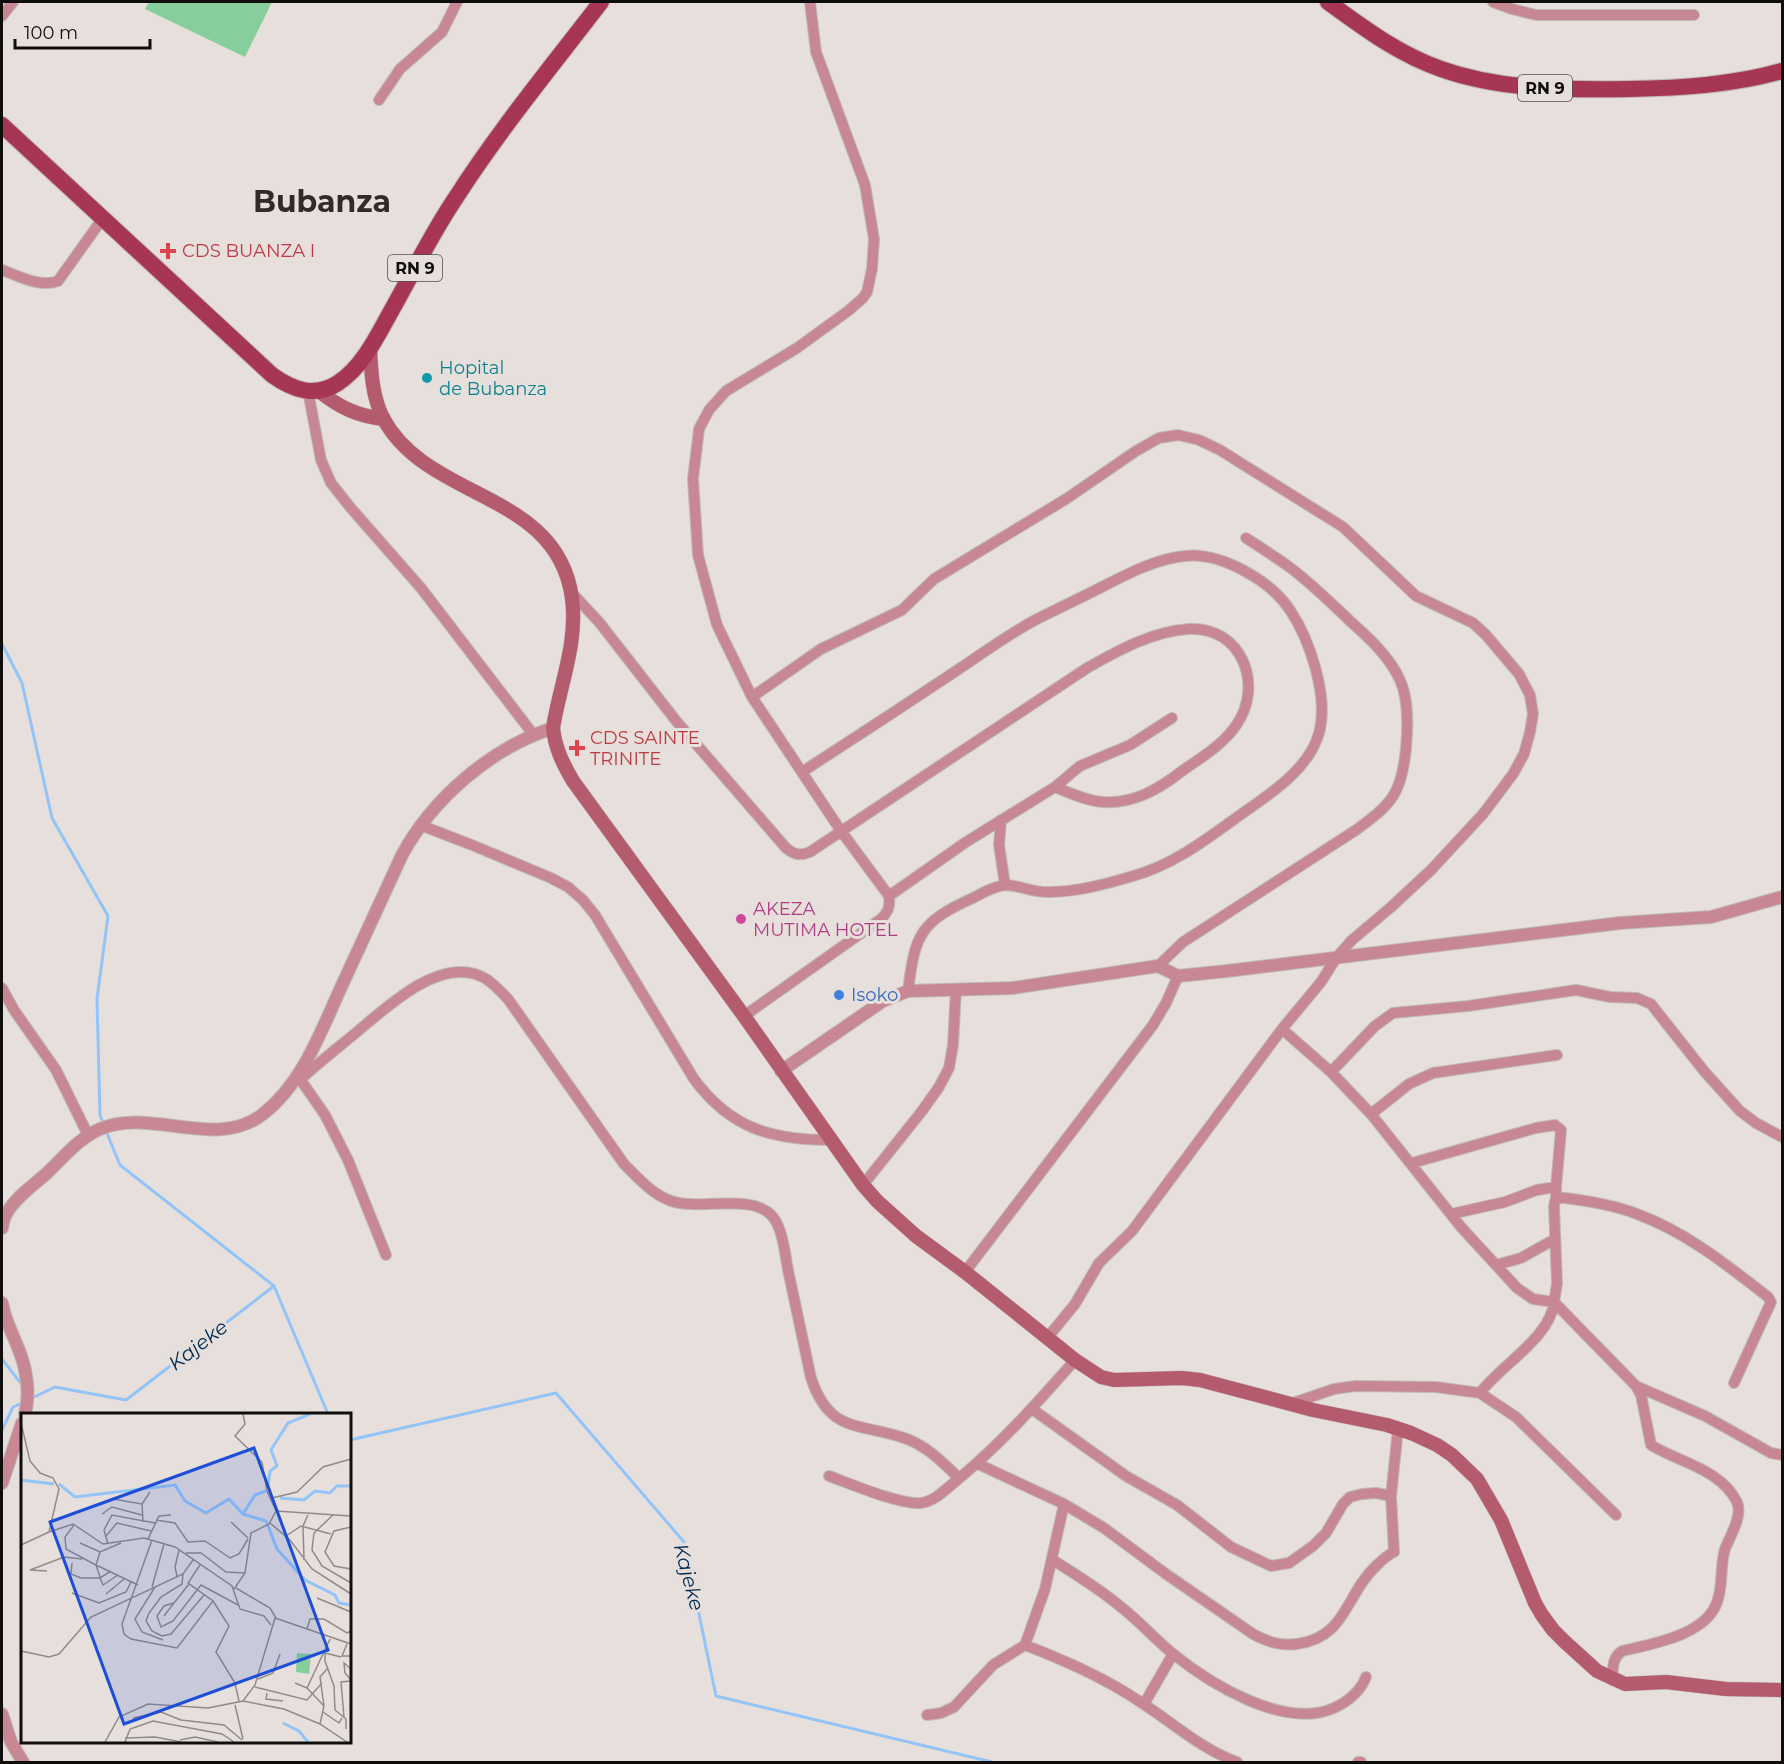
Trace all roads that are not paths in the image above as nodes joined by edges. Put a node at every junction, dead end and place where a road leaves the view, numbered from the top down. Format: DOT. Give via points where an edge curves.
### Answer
graph roads {
  1 [pos="13,2"];
  2 [pos="457,2"];
  3 [pos="601,2"];
  4 [pos="810,2"];
  5 [pos="1328,2"];
  6 [pos="1493,2"];
  7 [pos="1694,15"];
  8 [pos="2,16"];
  9 [pos="1782,71"];
  10 [pos="379,100"];
  11 [pos="2,125"];
  12 [pos="103,218"];
  13 [pos="2,270"];
  14 [pos="370,347"];
  15 [pos="314,392"];
  16 [pos="384,419"];
  17 [pos="1246,538"];
  18 [pos="571,592"];
  19 [pos="752,697"];
  20 [pos="1172,718"];
  21 [pos="552,728"];
  22 [pos="533,734"];
  23 [pos="802,772"];
  24 [pos="1055,787"];
  25 [pos="1001,820"];
  26 [pos="420,825"];
  27 [pos="841,831"];
  28 [pos="1005,885"];
  29 [pos="889,896"];
  30 [pos="1782,897"];
  31 [pos="1336,958"];
  32 [pos="1158,966"];
  33 [pos="1178,976"];
  34 [pos="956,989"];
  35 [pos="2,990"];
  36 [pos="908,991"];
  37 [pos="744,1016"];
  38 [pos="1282,1029"];
  39 [pos="1557,1055"];
  40 [pos="781,1071"];
  41 [pos="1331,1072"];
  42 [pos="299,1078"];
  43 [pos="1371,1114"];
  44 [pos="88,1135"];
  45 [pos="1782,1137"];
  46 [pos="830,1140"];
  47 [pos="1412,1163"];
  48 [pos="863,1185"];
  49 [pos="1556,1192"];
  50 [pos="5,1209"];
  51 [pos="1451,1214"];
  52 [pos="2,1228"];
  53 [pos="1555,1239"];
  54 [pos="386,1255"];
  55 [pos="1496,1266"];
  56 [pos="965,1272"];
  57 [pos="1554,1302"];
  58 [pos="2,1303"];
  59 [pos="4,1325"];
  60 [pos="1048,1337"];
  61 [pos="1075,1360"];
  62 [pos="1734,1383"];
  63 [pos="1636,1386"];
  64 [pos="1480,1393"];
  65 [pos="1290,1404"];
  66 [pos="1032,1409"];
  67 [pos="25,1413"];
  68 [pos="21,1426"];
  69 [pos="1398,1428"];
  70 [pos="1782,1455"];
  71 [pos="978,1464"];
  72 [pos="829,1476"];
  73 [pos="959,1478"];
  74 [pos="2,1483"];
  75 [pos="1391,1496"];
  76 [pos="1064,1504"];
  77 [pos="1616,1515"];
  78 [pos="1053,1560"];
  79 [pos="1025,1645"];
  80 [pos="1173,1654"];
  81 [pos="1366,1677"];
  82 [pos="1612,1680"];
  83 [pos="1782,1690"];
  84 [pos="1144,1704"];
  85 [pos="2,1714"];
  86 [pos="927,1715"];
  87 [pos="23,1762"];
  88 [pos="1237,1762"];
  1 -- 8 [label="street"];
  2 -- 10 [label="street" via="442,32 400,69"];
  3 -- 14 [label="main road, RN 9" via="455,199"];
  4 -- 19 [label="street" via="816,52 865,185 874,239 872,269 863,298 797,348 726,391 699,429 693,479 698,555 717,625"];
  5 -- 9 [label="main road, RN 9" via="1408,55 1442,69 1504,84 1540,88 1664,88 1735,81"];
  6 -- 7 [label="street" via="1536,15"];
  11 -- 12 [label="main road"];
  12 -- 13 [label="street" via="58,281 38,283"];
  12 -- 15 [label="main road" via="272,375 289,386"];
  14 -- 15 [label="main road, RN 9" via="349,375"];
  14 -- 16 [label="main road" via="372,385"];
  15 -- 16 [label="main road" via="344,409"];
  15 -- 22 [label="street" via="321,460 331,483 421,588"];
  16 -- 18 [label="main road" via="425,464 530,523 562,561"];
  17 -- 32 [label="street" via="1315,589 1387,659 1400,681 1406,706 1401,779 1383,810 1183,942"];
  18 -- 21 [label="main road" via="573,637"];
  18 -- 27 [label="street" via="786,848 802,855"];
  19 -- 23 [label="street"];
  19 -- 31 [label="street" via="821,649 902,610 934,579 1066,500 1136,451 1159,438 1178,435 1199,440 1343,527 1416,596 1473,623 1519,674 1530,695 1530,732 1513,774 1483,814 1431,870"];
  20 -- 24 [label="street" via="1130,745 1080,766"];
  21 -- 22 [label="street"];
  21 -- 37 [label="main road" via="560,760 573,781"];
  22 -- 26 [label="street" via="475,771"];
  23 -- 27 [label="street"];
  23 -- 28 [label="street" via="1028,625 1136,570 1175,557 1200,556 1230,564 1277,594 1306,636 1318,682 1319,732 1297,770 1260,802 1164,864 1076,890 1047,892"];
  24 -- 25 [label="street"];
  24 -- 27 [label="street" via="1102,802 1125,801 1165,784 1227,738 1239,722 1249,684 1238,650 1225,638 1191,629 1168,632 1115,652"];
  25 -- 28 [label="street" via="999,845"];
  25 -- 29 [label="street"];
  26 -- 42 [label="street" via="402,855"];
  26 -- 46 [label="street" via="551,878 582,900 595,915 694,1079 722,1110 760,1131"];
  27 -- 29 [label="street"];
  28 -- 36 [label="street" via="939,915 924,928 916,943"];
  29 -- 37 [label="street" via="890,906 881,919"];
  30 -- 31 [label="street" via="1711,917 1620,923"];
  31 -- 33 [label="street"];
  31 -- 38 [label="street"];
  32 -- 33 [label="street"];
  32 -- 34 [label="street" via="1049,984"];
  33 -- 56 [label="street" via="1153,1025"];
  34 -- 36 [label="street"];
  34 -- 48 [label="street" via="949,1068 922,1111"];
  35 -- 44 [label="street" via="56,1070"];
  36 -- 40 [label="street" via="883,1001"];
  37 -- 40 [label="main road"];
  38 -- 41 [label="street"];
  38 -- 60 [label="street" via="1132,1231 1099,1263 1075,1304"];
  39 -- 43 [label="street" via="1433,1073 1409,1084"];
  40 -- 46 [label="main road"];
  41 -- 43 [label="street"];
  41 -- 45 [label="street" via="1375,1026 1393,1014 1576,990 1636,998 1651,1004 1740,1112"];
  42 -- 44 [label="street" via="262,1115 245,1124 202,1129 132,1122"];
  42 -- 54 [label="street" via="325,1115 348,1160"];
  42 -- 73 [label="street" via="421,984 457,972 475,974 493,983 640,1181 670,1201 688,1205 748,1205 764,1209 774,1218 811,1378 826,1410 858,1427 925,1447"];
  43 -- 47 [label="street"];
  44 -- 50 [label="street"];
  46 -- 48 [label="main road"];
  47 -- 49 [label="street" via="1555,1125 1561,1130"];
  47 -- 51 [label="street"];
  48 -- 56 [label="main road" via="916,1236"];
  49 -- 51 [label="street" via="1537,1190"];
  49 -- 53 [label="street"];
  49 -- 62 [label="street" via="1659,1224 1700,1246 1768,1297 1771,1302"];
  50 -- 52 [label="street"];
  51 -- 55 [label="street"];
  53 -- 55 [label="street" via="1521,1258"];
  53 -- 57 [label="street"];
  55 -- 57 [label="street" via="1529,1297"];
  56 -- 60 [label="main road"];
  57 -- 63 [label="street"];
  57 -- 64 [label="street" via="1545,1327"];
  58 -- 59 [label="street"];
  59 -- 67 [label="street" via="20,1352 25,1370"];
  60 -- 61 [label="main road"];
  61 -- 65 [label="main road" via="1101,1377 1114,1380 1200,1380"];
  61 -- 66 [label="street"];
  63 -- 70 [label="street"];
  63 -- 82 [label="street" via="1650,1444 1713,1476 1736,1501 1738,1514 1724,1553 1714,1610 1679,1635 1622,1651 1613,1666"];
  64 -- 65 [label="street" via="1436,1387 1356,1386"];
  64 -- 77 [label="street" via="1516,1417"];
  65 -- 69 [label="main road"];
  66 -- 71 [label="street"];
  66 -- 75 [label="street" via="1126,1476 1177,1505 1231,1547 1271,1566 1289,1563 1313,1546 1350,1497 1376,1493"];
  68 -- 74 [label="street"];
  69 -- 75 [label="street"];
  69 -- 82 [label="main road" via="1437,1444 1477,1479 1501,1520 1535,1603 1547,1622 1564,1642"];
  71 -- 73 [label="street"];
  71 -- 76 [label="street"];
  72 -- 73 [label="street" via="914,1503 936,1497"];
  75 -- 76 [label="street" via="1394,1552 1371,1570 1330,1631 1290,1645 1266,1641 1253,1634"];
  76 -- 78 [label="street"];
  78 -- 79 [label="street"];
  78 -- 80 [label="street" via="1119,1605"];
  79 -- 84 [label="street" via="1089,1672"];
  79 -- 86 [label="street" via="993,1665 954,1707"];
  80 -- 81 [label="street" via="1232,1693 1289,1713 1326,1712 1345,1703"];
  80 -- 84 [label="street"];
  82 -- 83 [label="main road" via="1625,1684 1666,1682"];
  84 -- 88 [label="street" via="1211,1751"];
  85 -- 87 [label="street"];
}
